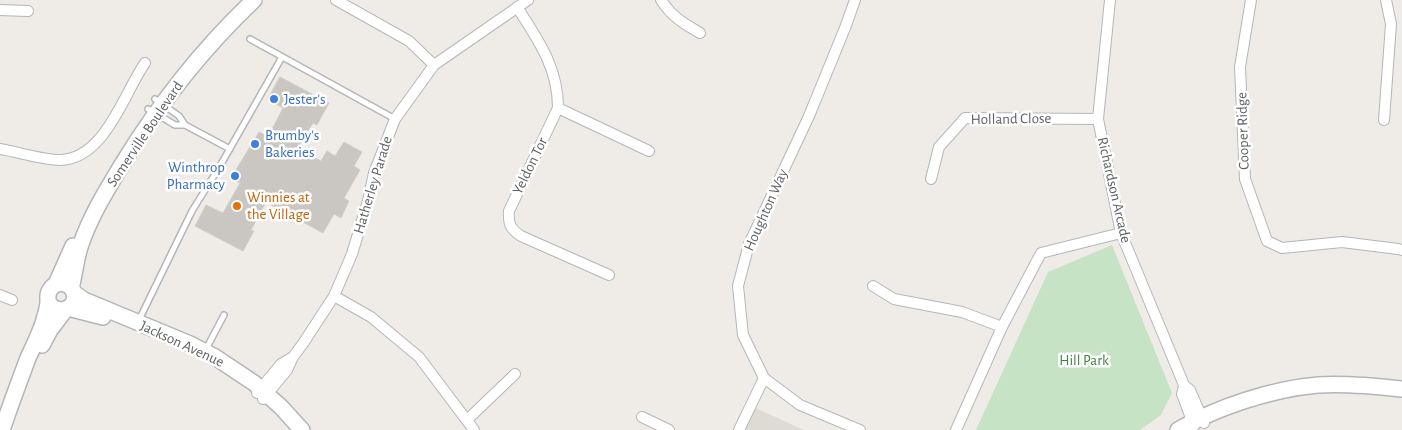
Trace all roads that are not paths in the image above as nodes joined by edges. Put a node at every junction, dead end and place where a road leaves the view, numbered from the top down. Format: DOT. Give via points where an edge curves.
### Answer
graph roads {
  1 [pos="244,0"];
  2 [pos="254,0"];
  3 [pos="336,0"];
  4 [pos="528,0"];
  5 [pos="661,0"];
  6 [pos="855,0"];
  7 [pos="1110,0"];
  8 [pos="1251,0"];
  9 [pos="1386,0"];
  10 [pos="517,7"];
  11 [pos="0,10"];
  12 [pos="28,11"];
  13 [pos="700,33"];
  14 [pos="250,39"];
  15 [pos="282,57"];
  16 [pos="144,63"];
  17 [pos="434,65"];
  18 [pos="155,107"];
  19 [pos="558,108"];
  20 [pos="394,119"];
  21 [pos="1098,120"];
  22 [pos="1384,120"];
  23 [pos="185,125"];
  24 [pos="0,148"];
  25 [pos="230,149"];
  26 [pos="649,151"];
  27 [pos="932,179"];
  28 [pos="1121,233"];
  29 [pos="1402,250"];
  30 [pos="608,275"];
  31 [pos="56,284"];
  32 [pos="873,286"];
  33 [pos="73,291"];
  34 [pos="0,295"];
  35 [pos="334,296"];
  36 [pos="12,300"];
  37 [pos="48,300"];
  38 [pos="67,309"];
  39 [pos="224,315"];
  40 [pos="138,323"];
  41 [pos="1002,327"];
  42 [pos="205,351"];
  43 [pos="515,374"];
  44 [pos="764,378"];
  45 [pos="1402,389"];
  46 [pos="262,394"];
  47 [pos="1402,396"];
  48 [pos="642,418"];
  49 [pos="467,420"];
  50 [pos="1197,424"];
  51 [pos="2,430"];
  52 [pos="10,430"];
  53 [pos="293,430"];
  54 [pos="302,430"];
  55 [pos="474,430"];
  56 [pos="669,430"];
  57 [pos="739,430"];
  58 [pos="860,430"];
  59 [pos="956,430"];
  60 [pos="1178,430"];
  1 -- 18 [label="main road, Somerville Boulevard" via="196,50"];
  2 -- 18 [label="main road, Somerville Boulevard" via="228,24"];
  3 -- 17 [label="street" via="408,41"];
  4 -- 10 [label="street, Hatherley Parade"];
  5 -- 13 [label="street" via="669,12"];
  6 -- 44 [label="street, Houghton Way" via="809,116 749,244 738,286 743,335"];
  7 -- 21 [label="street, Richardson Arcade"];
  8 -- 29 [label="street, Cooper Ridge" via="1240,67 1245,179 1267,241 1282,248 1342,242"];
  9 -- 22 [label="street" via="1391,24"];
  10 -- 17 [label="street, Hatherley Parade"];
  10 -- 19 [label="street" via="546,53 556,86"];
  11 -- 12 [label="street"];
  14 -- 15 [label="lane"];
  15 -- 20 [label="lane"];
  15 -- 25 [label="lane"];
  16 -- 24 [label="street" via="105,131 85,152 60,160"];
  17 -- 20 [label="street, Hatherley Parade"];
  18 -- 23 [label="lane" via="179,116"];
  18 -- 23 [label="lane" via="175,125"];
  18 -- 31 [label="main road, Somerville Boulevard" via="127,140 95,196"];
  18 -- 33 [label="main road, Somerville Boulevard" via="111,182 81,244"];
  19 -- 26 [label="street"];
  19 -- 30 [label="street, Yeldon Tor" via="508,219 521,236"];
  20 -- 35 [label="street, Hatherley Parade" via="374,173 352,254"];
  21 -- 27 [label="street, Holland Close" via="966,118 939,148"];
  21 -- 28 [label="street, Richardson Arcade"];
  23 -- 25 [label="lane"];
  25 -- 40 [label="lane" via="192,211"];
  28 -- 41 [label="street" via="1041,253"];
  28 -- 50 [label="street, Richardson Arcade" via="1184,385 1182,394"];
  31 -- 33 [label="main road" via="65,284"];
  31 -- 37 [label="main road, Somerville Boulevard" via="50,289"];
  32 -- 41 [label="street" via="894,299 962,312"];
  33 -- 38 [label="main road, Somerville Boulevard" via="73,302"];
  33 -- 40 [label="main road, Jackson Avenue" via="84,300"];
  34 -- 36 [label="street"];
  35 -- 46 [label="street, Hatherley Parade" via="293,357 281,364"];
  35 -- 49 [label="street" via="371,317 419,357"];
  37 -- 38 [label="main road" via="57,310"];
  37 -- 51 [label="main road, Somerville Boulevard" via="43,322"];
  38 -- 46 [label="main road, Jackson Avenue" via="124,324 202,357"];
  38 -- 52 [label="main road, Somerville Boulevard" via="50,330 41,349"];
  39 -- 42 [label="lane"];
  40 -- 42 [label="main road, Jackson Avenue"];
  41 -- 59 [label="street"];
  42 -- 46 [label="main road, Jackson Avenue" via="233,368"];
  43 -- 49 [label="street"];
  44 -- 57 [label="street"];
  44 -- 58 [label="street, Houghton Way" via="800,405"];
  45 -- 50 [label="main road" via="1318,385 1258,397"];
  46 -- 53 [label="main road, Jackson Avenue"];
  46 -- 54 [label="main road, Jackson Avenue" via="281,406"];
  47 -- 50 [label="main road" via="1321,392 1271,400"];
  48 -- 56 [label="street"];
  49 -- 55 [label="street"];
  50 -- 60 [label="main road"];
}
